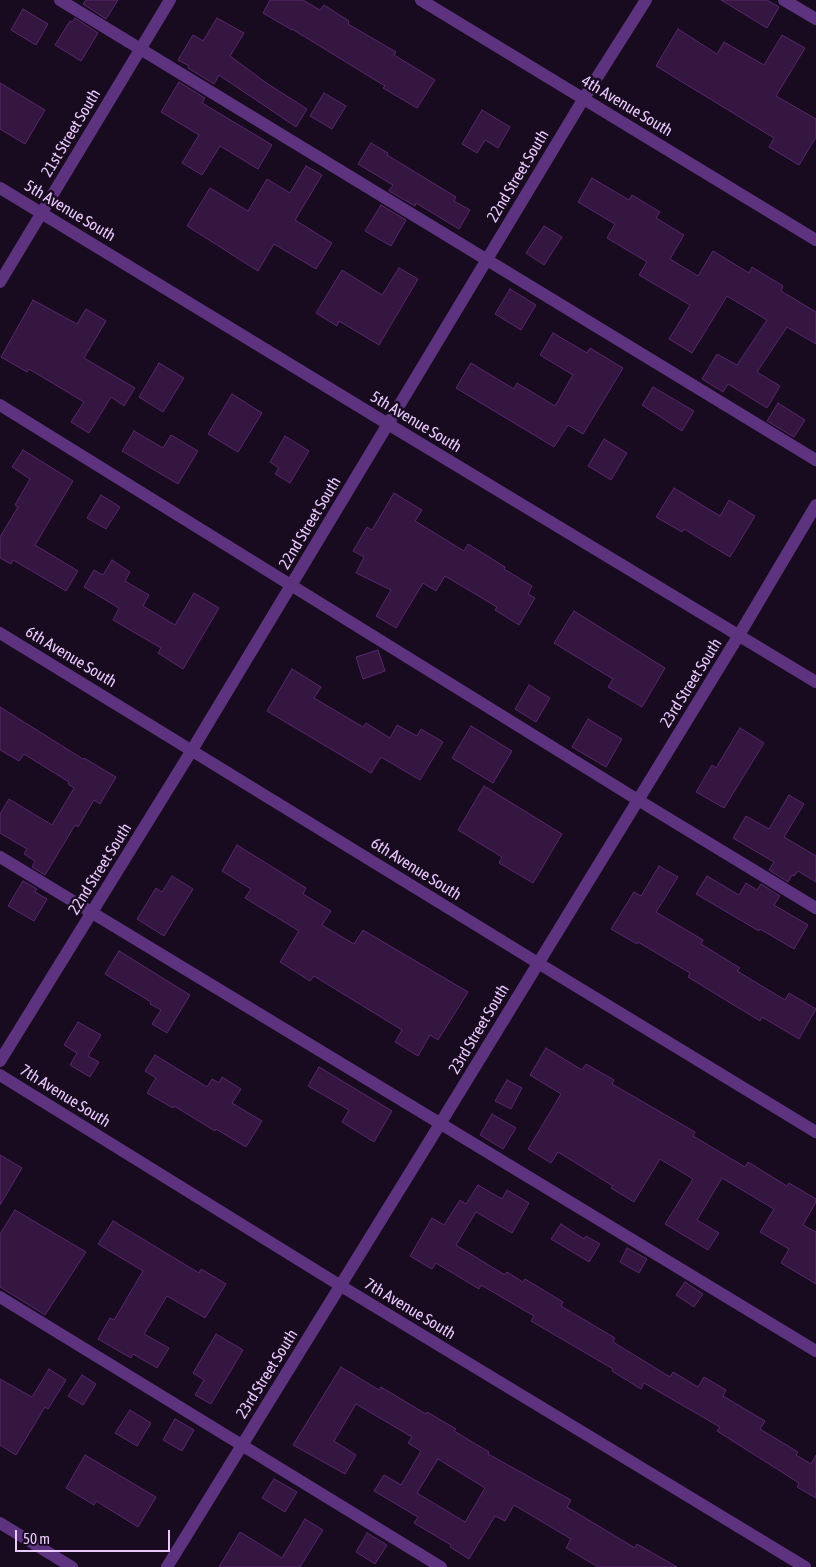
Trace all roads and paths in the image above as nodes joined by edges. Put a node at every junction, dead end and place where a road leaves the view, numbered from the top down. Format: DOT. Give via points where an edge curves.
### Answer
graph roads {
  1 [pos="60,0"];
  2 [pos="170,0"];
  3 [pos="421,0"];
  4 [pos="646,0"];
  5 [pos="784,0"];
  6 [pos="816,19"];
  7 [pos="141,48"];
  8 [pos="584,98"];
  9 [pos="0,188"];
  10 [pos="42,213"];
  11 [pos="816,240"];
  12 [pos="487,259"];
  13 [pos="0,282"];
  14 [pos="0,405"];
  15 [pos="388,424"];
  16 [pos="816,460"];
  17 [pos="816,505"];
  18 [pos="291,585"];
  19 [pos="0,633"];
  20 [pos="739,635"];
  21 [pos="816,682"];
  22 [pos="192,750"];
  23 [pos="638,800"];
  24 [pos="0,857"];
  25 [pos="816,908"];
  26 [pos="92,913"];
  27 [pos="538,963"];
  28 [pos="0,1062"];
  29 [pos="0,1075"];
  30 [pos="440,1124"];
  31 [pos="816,1132"];
  32 [pos="341,1286"];
  33 [pos="0,1297"];
  34 [pos="816,1351"];
  35 [pos="242,1445"];
  36 [pos="0,1523"];
  37 [pos="72,1567"];
  38 [pos="167,1567"];
  39 [pos="441,1567"];
  40 [pos="805,1567"];
  1 -- 7 [label="street"];
  2 -- 7 [label="street, 21st Street South"];
  3 -- 8 [label="street, 4th Avenue South"];
  4 -- 8 [label="street, 22nd Street South"];
  5 -- 6 [label="street"];
  7 -- 10 [label="street, 21st Street South"];
  7 -- 12 [label="street"];
  8 -- 11 [label="street, 4th Avenue South"];
  8 -- 12 [label="street, 22nd Street South"];
  9 -- 10 [label="street, 5th Avenue South"];
  10 -- 13 [label="street, 21st Street South"];
  10 -- 15 [label="street, 5th Avenue South"];
  12 -- 15 [label="street, 22nd Street South"];
  12 -- 16 [label="street"];
  14 -- 18 [label="street"];
  15 -- 18 [label="street, 22nd Street South"];
  15 -- 20 [label="street, 5th Avenue South"];
  17 -- 20 [label="street, 23rd Street South"];
  18 -- 22 [label="street, 22nd Street South"];
  18 -- 23 [label="street"];
  19 -- 22 [label="street, 6th Avenue South"];
  20 -- 21 [label="street, 5th Avenue South"];
  20 -- 23 [label="street, 23rd Street South"];
  22 -- 26 [label="street, 22nd Street South"];
  22 -- 27 [label="street, 6th Avenue South"];
  23 -- 25 [label="street"];
  23 -- 27 [label="street, 23rd Street South"];
  24 -- 26 [label="street"];
  26 -- 28 [label="street, 22nd Street South"];
  26 -- 30 [label="street"];
  27 -- 30 [label="street, 23rd Street South"];
  27 -- 31 [label="street, 6th Avenue South"];
  29 -- 32 [label="street, 7th Avenue South"];
  30 -- 32 [label="street, 23rd Street South"];
  30 -- 34 [label="street"];
  32 -- 35 [label="street, 23rd Street South"];
  32 -- 40 [label="street, 7th Avenue South"];
  33 -- 35 [label="street"];
  35 -- 38 [label="street, 23rd Street South"];
  35 -- 39 [label="street"];
  36 -- 37 [label="street"];
}
